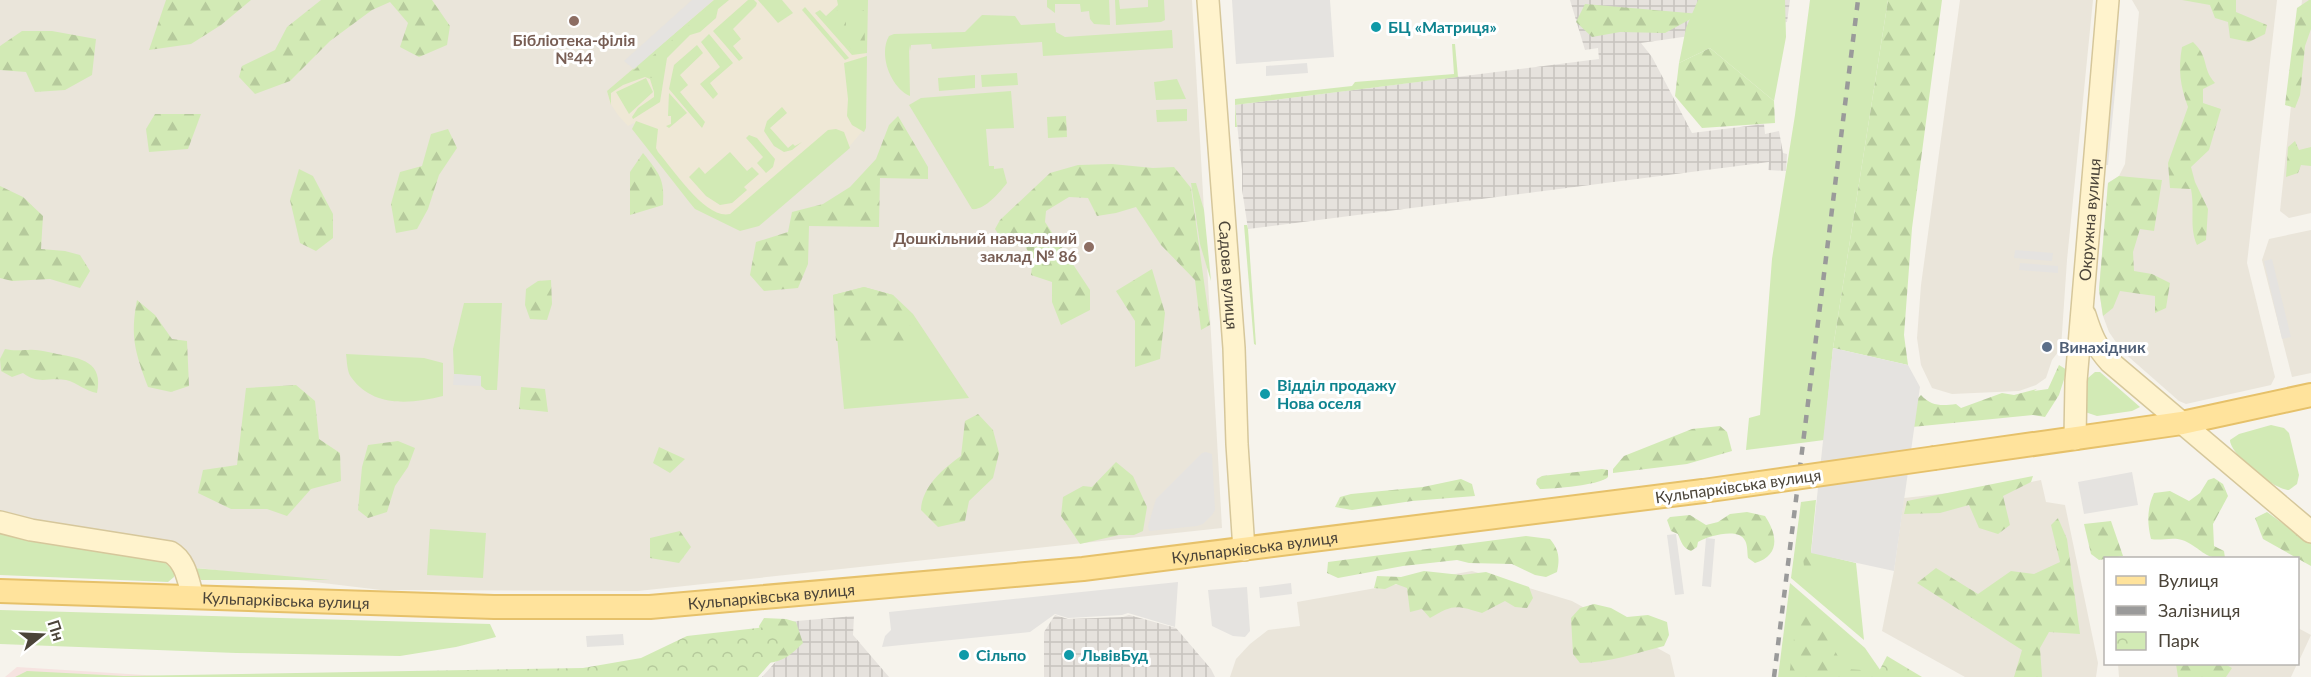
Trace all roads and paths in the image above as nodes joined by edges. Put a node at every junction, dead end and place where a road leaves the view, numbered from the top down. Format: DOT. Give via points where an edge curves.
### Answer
graph roads {
  1 [pos="1208,0"];
  2 [pos="2108,0"];
  3 [pos="2083,309"];
  4 [pos="2110,362"];
  5 [pos="2076,381"];
  6 [pos="2311,395"];
  7 [pos="2182,423"];
  8 [pos="2075,439"];
  9 [pos="0,522"];
  10 [pos="2311,532"];
  11 [pos="1244,549"];
  12 [pos="0,591"];
  13 [pos="193,597"];
  1 -- 11 [label="main road, Садова вулиця" via="1234,348"];
  2 -- 3 [label="main road, Окружна вулиця"];
  3 -- 4 [label="main road" via="2091,337"];
  3 -- 5 [label="main road, Окружна вулиця"];
  4 -- 5 [label="main road" via="2089,368"];
  4 -- 7 [label="main road"];
  5 -- 8 [label="main road, Окружна вулиця"];
  6 -- 7 [label="main road, Кульпарківська вулиця"];
  7 -- 8 [label="main road, Кульпарківська вулиця"];
  7 -- 10 [label="main road"];
  8 -- 11 [label="main road, Кульпарківська вулиця, bridge"];
  9 -- 13 [label="main road, Кульпарківська вулиця" via="170,552 183,565"];
  11 -- 13 [label="main road, Кульпарківська вулиця" via="1083,569 650,608"];
  12 -- 13 [label="main road, Кульпарківська вулиця"];
}
